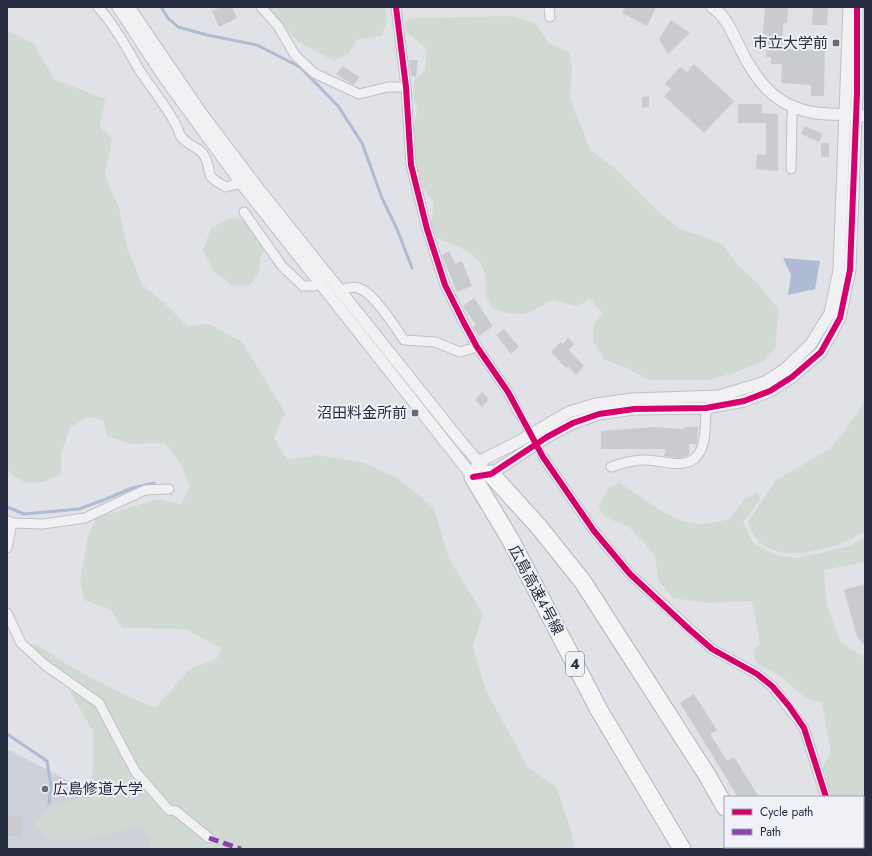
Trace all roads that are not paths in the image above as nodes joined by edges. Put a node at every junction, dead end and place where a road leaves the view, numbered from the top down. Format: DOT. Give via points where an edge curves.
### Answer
graph roads {
  1 [pos="98,7"];
  2 [pos="118,7"];
  3 [pos="129,7"];
  4 [pos="261,7"];
  5 [pos="396,7"];
  6 [pos="549,7"];
  7 [pos="712,7"];
  8 [pos="849,7"];
  9 [pos="857,7"];
  10 [pos="550,17"];
  11 [pos="406,86"];
  12 [pos="794,106"];
  13 [pos="855,115"];
  14 [pos="791,169"];
  15 [pos="241,183"];
  16 [pos="244,212"];
  17 [pos="319,284"];
  18 [pos="340,291"];
  19 [pos="477,347"];
  20 [pos="706,408"];
  21 [pos="518,412"];
  22 [pos="543,457"];
  23 [pos="611,467"];
  24 [pos="476,469"];
  25 [pos="491,474"];
  26 [pos="169,489"];
  27 [pos="10,522"];
  28 [pos="7,548"];
  29 [pos="7,613"];
  30 [pos="826,796"];
  31 [pos="724,805"];
  32 [pos="209,838"];
  33 [pos="682,849"];
  1 -- 15 [label="street" via="118,32 177,127 180,136 186,144 197,148 205,156 209,175 214,181 226,187"];
  2 -- 15 [label="street" via="161,73"];
  3 -- 18 [label="street" via="258,188"];
  4 -- 11 [label="street" via="278,26 295,55 314,73 359,94 388,87"];
  5 -- 11 [label="street"];
  6 -- 10 [label="street"];
  7 -- 12 [label="street" via="729,24 757,79 773,95"];
  8 -- 13 [label="street"];
  9 -- 13 [label="street"];
  11 -- 19 [label="street" via="411,165 427,228 445,285"];
  12 -- 13 [label="street" via="815,112"];
  12 -- 14 [label="street"];
  13 -- 20 [label="street" via="850,270 840,318 821,352 792,377 770,391 744,401"];
  13 -- 24 [label="street" via="839,270 830,313 811,344 790,364 765,382 720,396 633,399 596,404 576,410 542,427"];
  15 -- 17 [label="street"];
  16 -- 17 [label="street" via="282,266 303,286"];
  17 -- 24 [label="street"];
  18 -- 19 [label="street" via="348,287 360,288 372,297 404,340 435,342 460,352"];
  18 -- 24 [label="street"];
  19 -- 21 [label="street" via="508,392"];
  20 -- 23 [label="street" via="704,442 698,456 679,464 646,460 629,461"];
  20 -- 25 [label="street" via="634,409 599,414 573,422"];
  22 -- 30 [label="street" via="594,531 630,574 712,649 772,686 804,728"];
  24 -- 25 [label="street"];
  24 -- 33 [label="highway, 広島高速4号線 / 4" via="600,710"];
  25 -- 31 [label="highway" via="554,544 583,582"];
  26 -- 27 [label="street" via="145,490 84,518 43,524"];
  27 -- 28 [label="street"];
  29 -- 32 [label="street" via="20,643 45,665 99,703 135,771 158,798 169,810 176,811"];
}
